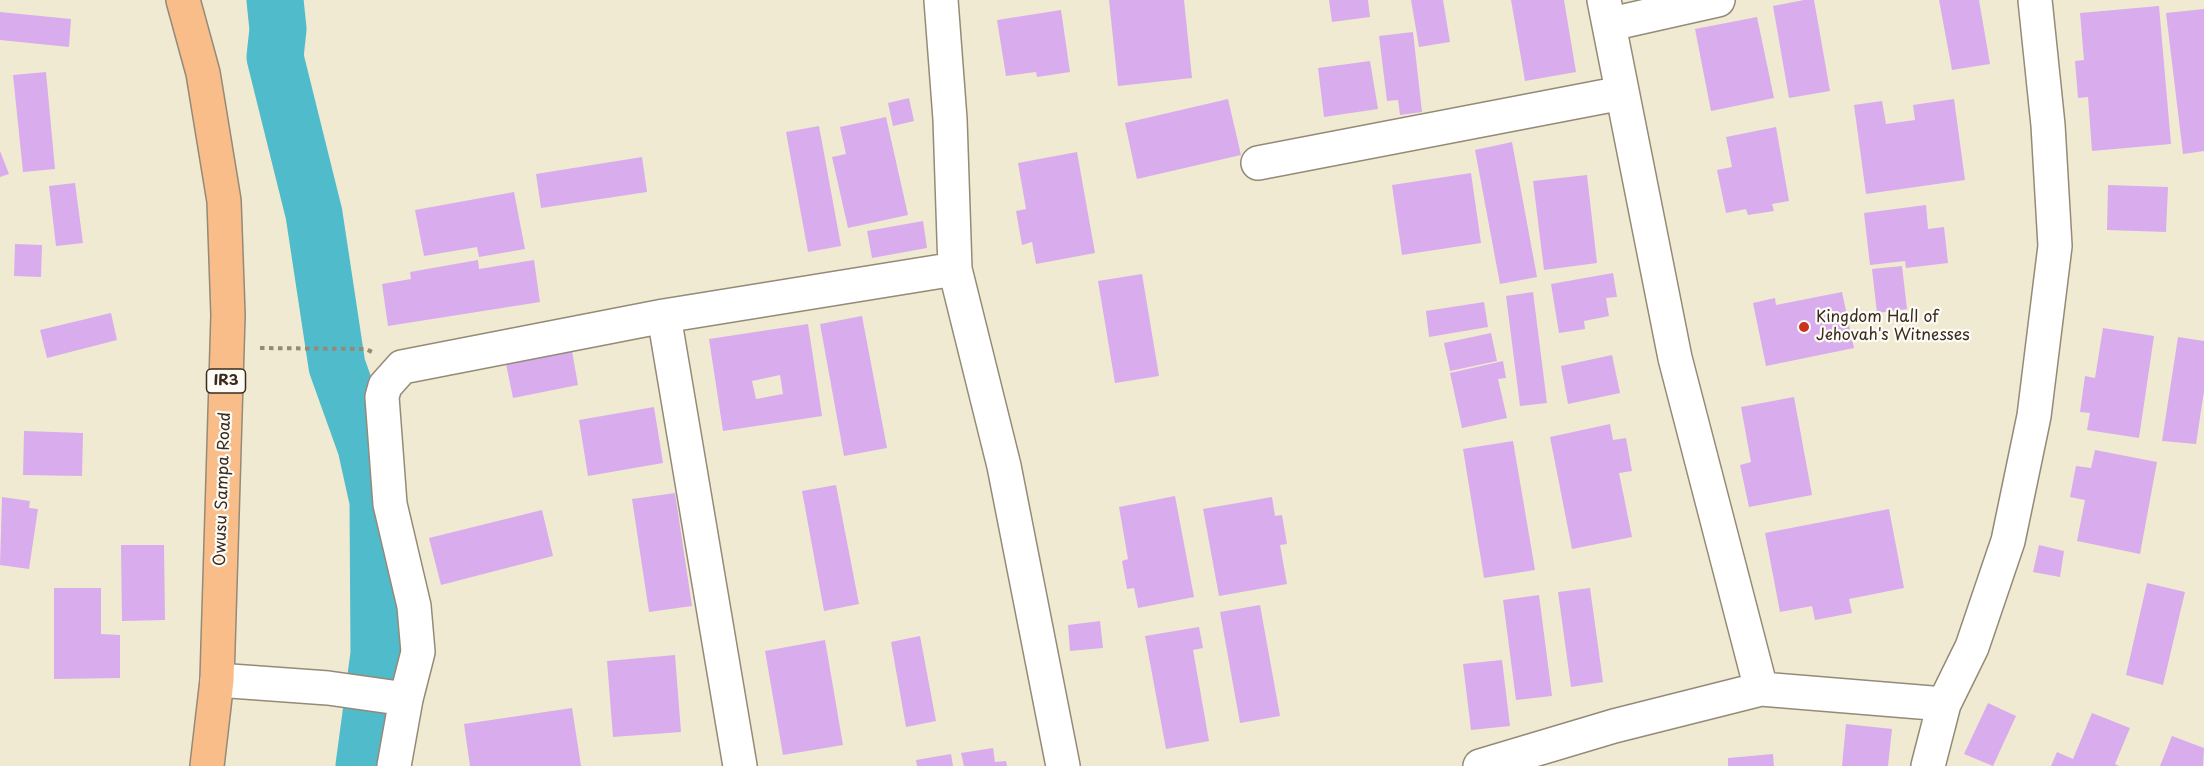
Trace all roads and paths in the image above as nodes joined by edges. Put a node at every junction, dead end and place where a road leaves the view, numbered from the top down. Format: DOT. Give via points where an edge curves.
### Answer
graph roads {
  1 [pos="183,0"];
  2 [pos="941,0"];
  3 [pos="1718,0"];
  4 [pos="2035,0"];
  5 [pos="1608,12"];
  6 [pos="1622,93"];
  7 [pos="1257,163"];
  8 [pos="955,269"];
  9 [pos="664,316"];
  10 [pos="227,346"];
  11 [pos="366,350"];
  12 [pos="217,680"];
  13 [pos="1761,689"];
  14 [pos="400,698"];
  15 [pos="1944,704"];
  16 [pos="207,766"];
  17 [pos="394,766"];
  18 [pos="740,766"];
  19 [pos="1063,766"];
  20 [pos="1480,766"];
  21 [pos="1928,766"];
  1 -- 10 [label="main road, Owusu Sampa Road / IR3" via="203,73 224,201"];
  2 -- 8 [label="street"];
  3 -- 5 [label="street"];
  4 -- 15 [label="street" via="2055,246 2034,416 2008,541 1972,647"];
  5 -- 6 [label="street"];
  6 -- 7 [label="street"];
  6 -- 13 [label="street" via="1675,358"];
  8 -- 9 [label="street"];
  8 -- 19 [label="street" via="1004,466"];
  9 -- 14 [label="street" via="402,367 385,386 382,397 390,504 414,606 418,652"];
  9 -- 18 [label="street"];
  10 -- 11 [label="path"];
  10 -- 12 [label="main road, Owusu Sampa Road / IR3"];
  12 -- 14 [label="street"];
  12 -- 16 [label="main road, Owusu Sampa Road / IR3"];
  13 -- 15 [label="street"];
  13 -- 20 [label="street" via="1614,726"];
  14 -- 17 [label="street"];
  15 -- 21 [label="street"];
}
